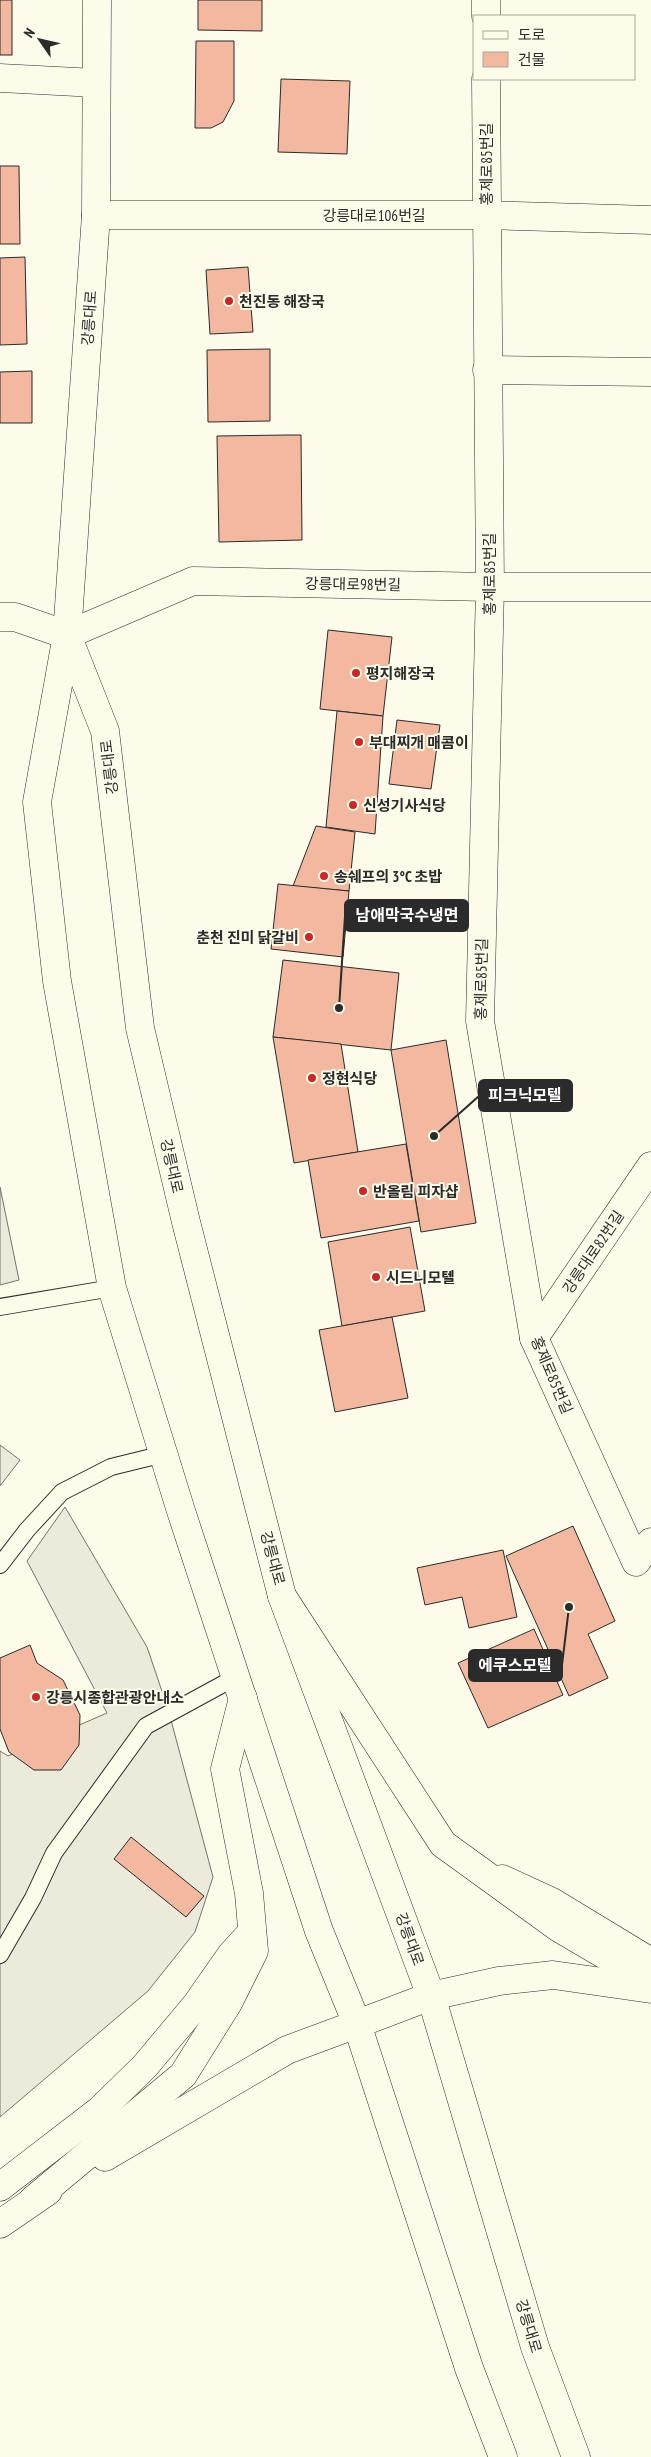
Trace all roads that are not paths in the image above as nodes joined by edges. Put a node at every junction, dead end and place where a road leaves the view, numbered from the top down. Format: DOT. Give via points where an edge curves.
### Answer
graph roads {
  1 [pos="97,0"];
  2 [pos="486,0"];
  3 [pos="486,15"];
  4 [pos="0,78"];
  5 [pos="486,80"];
  6 [pos="96,83"];
  7 [pos="96,215"];
  8 [pos="487,215"];
  9 [pos="651,220"];
  10 [pos="487,370"];
  11 [pos="651,372"];
  12 [pos="490,587"];
  13 [pos="651,587"];
  14 [pos="0,616"];
  15 [pos="67,635"];
  16 [pos="651,1166"];
  17 [pos="112,1288"];
  18 [pos="0,1307"];
  19 [pos="534,1338"];
  20 [pos="164,1454"];
  21 [pos="644,1552"];
  22 [pos="0,1565"];
  23 [pos="282,1596"];
  24 [pos="240,1687"];
  25 [pos="474,1867"];
  26 [pos="252,1932"];
  27 [pos="0,1955"];
  28 [pos="651,1962"];
  29 [pos="651,1982"];
  30 [pos="651,1989"];
  31 [pos="431,1996"];
  32 [pos="357,2024"];
  33 [pos="0,2187"];
  34 [pos="33,2200"];
  35 [pos="0,2224"];
  36 [pos="502,2457"];
  37 [pos="576,2457"];
  1 -- 6 [label="street, 강릉대로"];
  2 -- 3 [label="street"];
  4 -- 6 [label="street"];
  5 -- 8 [label="street, 홍제로85번길"];
  6 -- 7 [label="street, 강릉대로"];
  7 -- 8 [label="street, 강릉대로106번길"];
  7 -- 15 [label="street, 강릉대로"];
  8 -- 9 [label="street, 강릉대로106번길"];
  8 -- 10 [label="street, 홍제로85번길"];
  10 -- 11 [label="street"];
  10 -- 12 [label="street, 홍제로85번길"];
  12 -- 13 [label="street, 강릉대로98번길"];
  12 -- 15 [label="street, 강릉대로98번길" via="193,581"];
  12 -- 19 [label="street, 홍제로85번길" via="480,1021"];
  14 -- 15 [label="street" via="15,617"];
  15 -- 17 [label="street, 강릉대로" via="37,802 57,982"];
  15 -- 23 [label="street, 강릉대로" via="104,731 140,1028"];
  16 -- 19 [label="street, 강릉대로82번길"];
  17 -- 18 [label="lane"];
  17 -- 20 [label="street, 강릉대로"];
  19 -- 21 [label="street, 홍제로85번길"];
  20 -- 22 [label="lane" via="111,1467 62,1492"];
  20 -- 24 [label="street, 강릉대로"];
  23 -- 25 [label="street" via="443,1844"];
  23 -- 31 [label="street, 강릉대로"];
  24 -- 26 [label="street" via="225,1769 249,1893"];
  24 -- 27 [label="lane" via="146,1726 54,1853"];
  24 -- 32 [label="street, 강릉대로" via="319,1931"];
  25 -- 28 [label="street" via="552,1902"];
  25 -- 29 [label="street" via="558,1928"];
  26 -- 33 [label="street" via="145,2066 100,2110"];
  26 -- 34 [label="street" via="254,1951 228,2003 183,2075"];
  30 -- 31 [label="street" via="554,1976 499,1981"];
  31 -- 32 [label="street"];
  31 -- 37 [label="street, 강릉대로" via="535,2347"];
  32 -- 34 [label="street" via="287,2050"];
  32 -- 36 [label="street, 강릉대로" via="466,2358"];
  34 -- 35 [label="street"];
}
